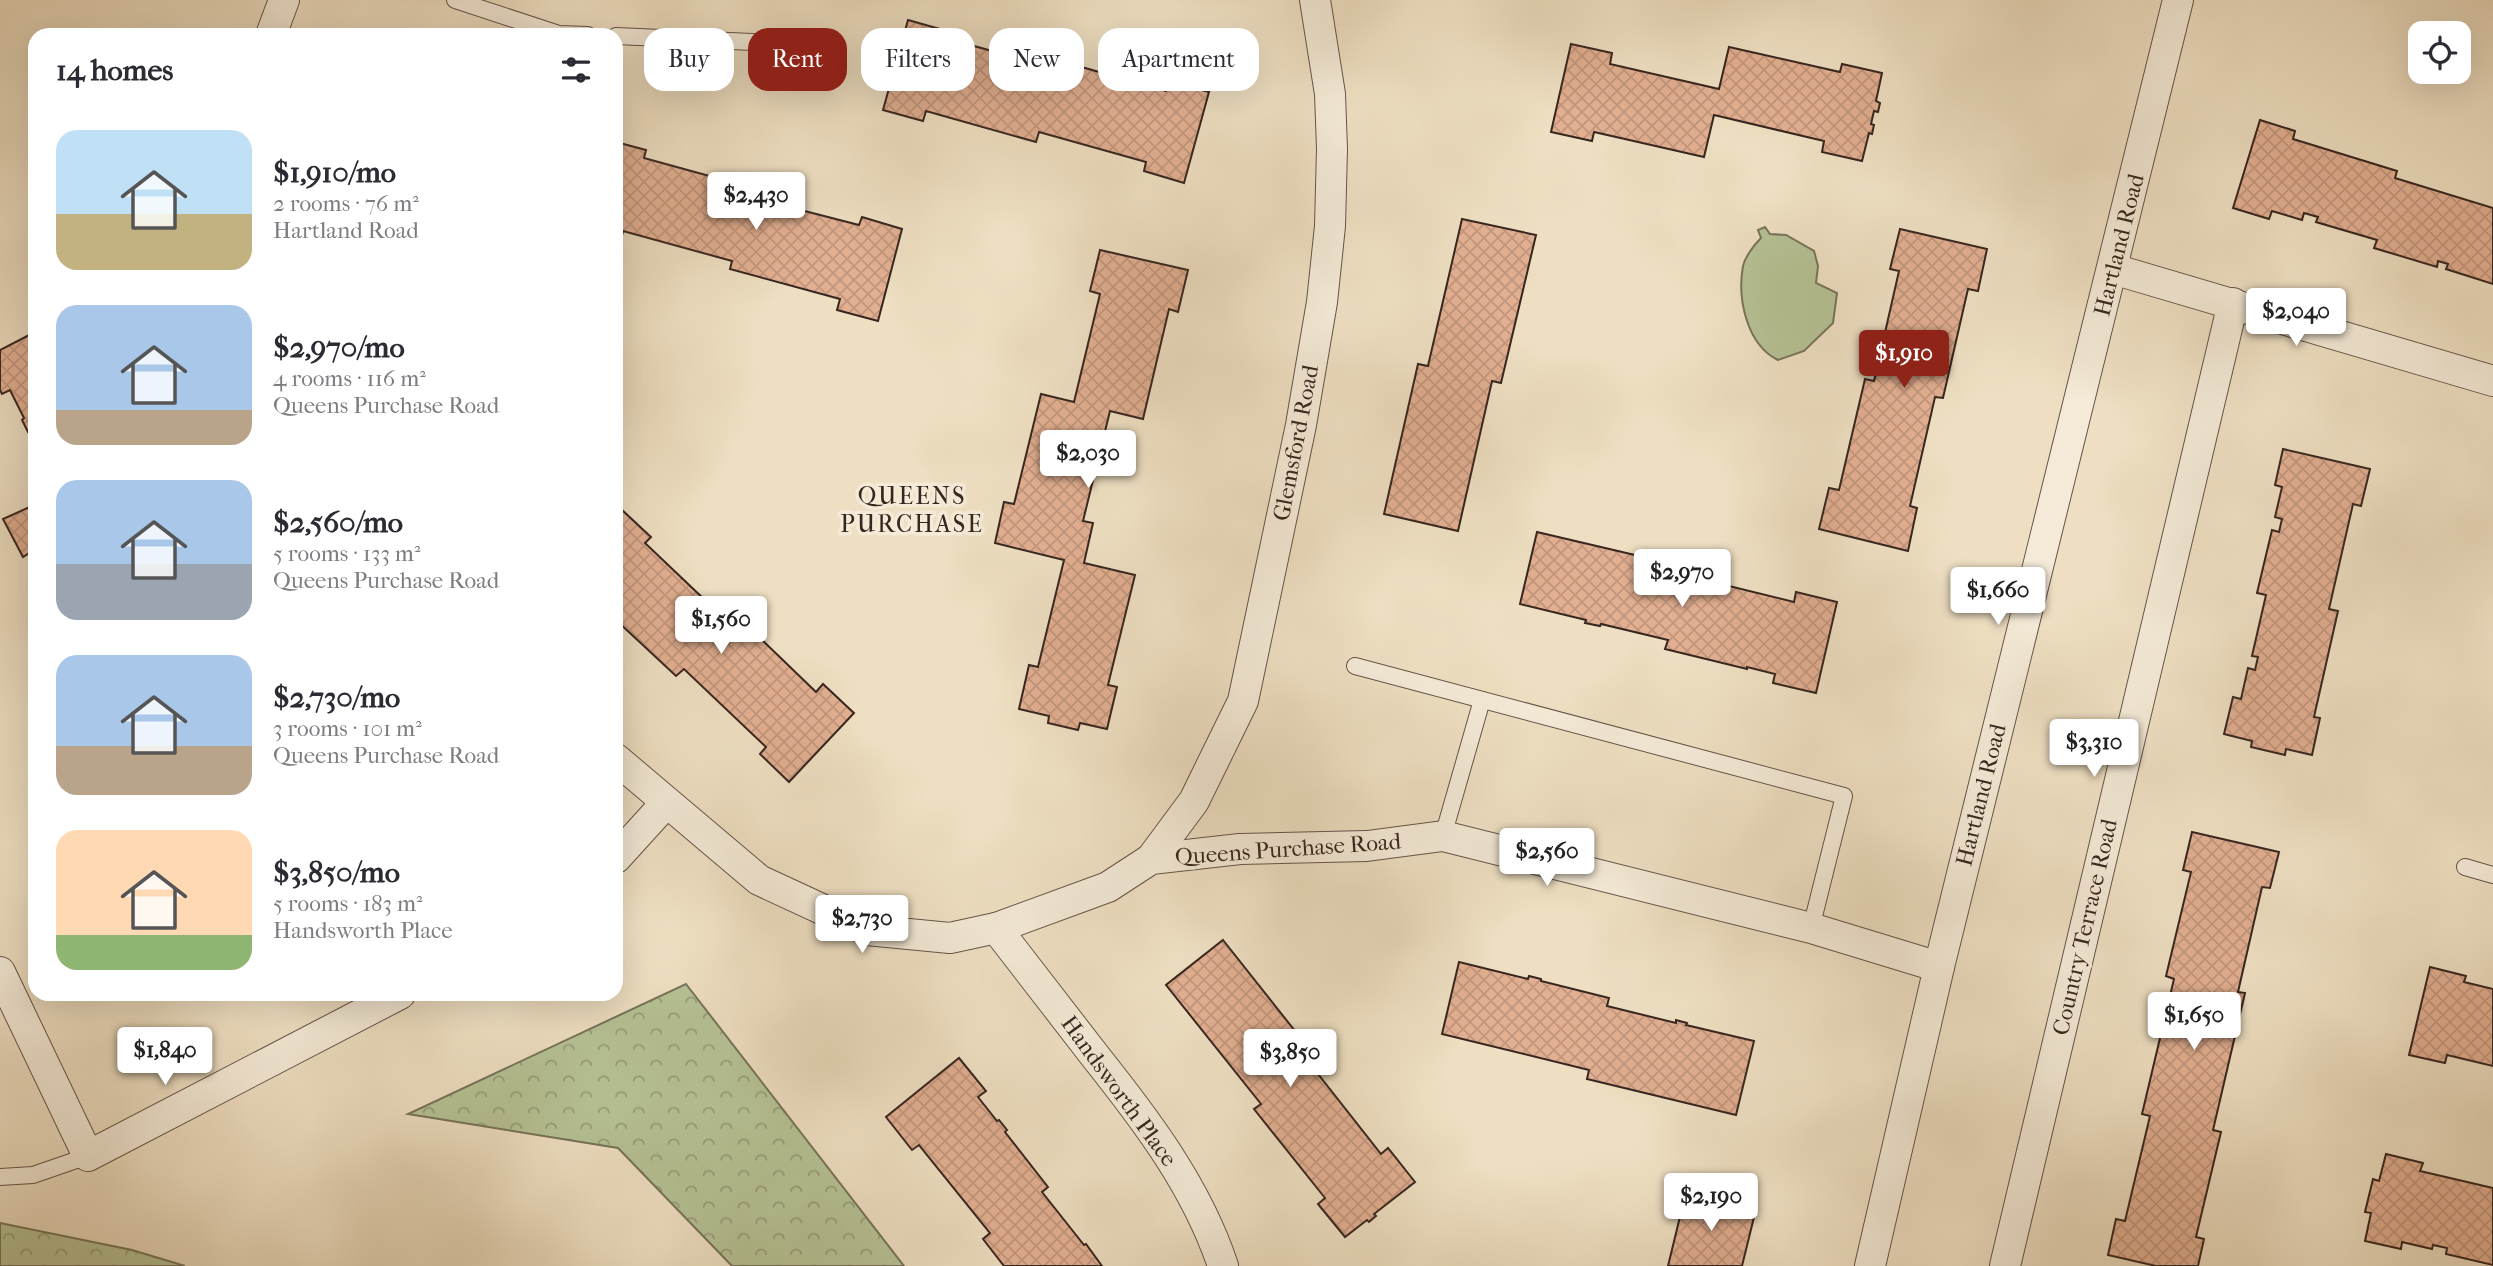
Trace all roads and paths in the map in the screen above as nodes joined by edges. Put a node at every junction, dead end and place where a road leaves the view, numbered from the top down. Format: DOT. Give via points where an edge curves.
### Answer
graph roads {
  1 [pos="284,0"];
  2 [pos="455,0"];
  3 [pos="1315,0"];
  4 [pos="2179,0"];
  5 [pos="274,28"];
  6 [pos="541,28"];
  7 [pos="623,36"];
  8 [pos="748,42"];
  9 [pos="2113,269"];
  10 [pos="2233,303"];
  11 [pos="2493,381"];
  12 [pos="1355,666"];
  13 [pos="1482,700"];
  14 [pos="623,765"];
  15 [pos="666,803"];
  16 [pos="1443,836"];
  17 [pos="623,850"];
  18 [pos="1151,859"];
  19 [pos="2465,867"];
  20 [pos="2493,875"];
  21 [pos="996,928"];
  22 [pos="1811,928"];
  23 [pos="1938,967"];
  24 [pos="0,972"];
  25 [pos="387,1001"];
  26 [pos="88,1156"];
  27 [pos="0,1177"];
  28 [pos="1223,1266"];
  29 [pos="1870,1266"];
  30 [pos="2005,1266"];
  1 -- 5 [label="street"];
  2 -- 6 [label="lane"];
  3 -- 18 [label="street, Glemsford Road" via="1330,94 1330,226 1301,425 1243,701 1194,801"];
  4 -- 9 [label="street, Hartland Road"];
  7 -- 8 [label="lane"];
  9 -- 10 [label="street"];
  9 -- 23 [label="street, Hartland Road"];
  10 -- 11 [label="street"];
  10 -- 30 [label="street, Country Terrace Road"];
  12 -- 13 [label="lane"];
  13 -- 16 [label="lane"];
  13 -- 22 [label="lane" via="1844,796"];
  14 -- 15 [label="street, Queens Purchase Road"];
  15 -- 17 [label="street"];
  15 -- 21 [label="street, Queens Purchase Road" via="759,880 867,930 950,938"];
  16 -- 18 [label="street, Queens Purchase Road" via="1367,846 1240,849"];
  16 -- 22 [label="street, Queens Purchase Road"];
  18 -- 21 [label="street, Queens Purchase Road" via="1108,887"];
  19 -- 20 [label="lane"];
  21 -- 28 [label="street, Handsworth Place" via="1162,1145 1189,1189"];
  22 -- 23 [label="street, Queens Purchase Road"];
  23 -- 29 [label="street, Hartland Road"];
  24 -- 26 [label="street"];
  25 -- 26 [label="street"];
  26 -- 27 [label="lane" via="33,1175"];
}
